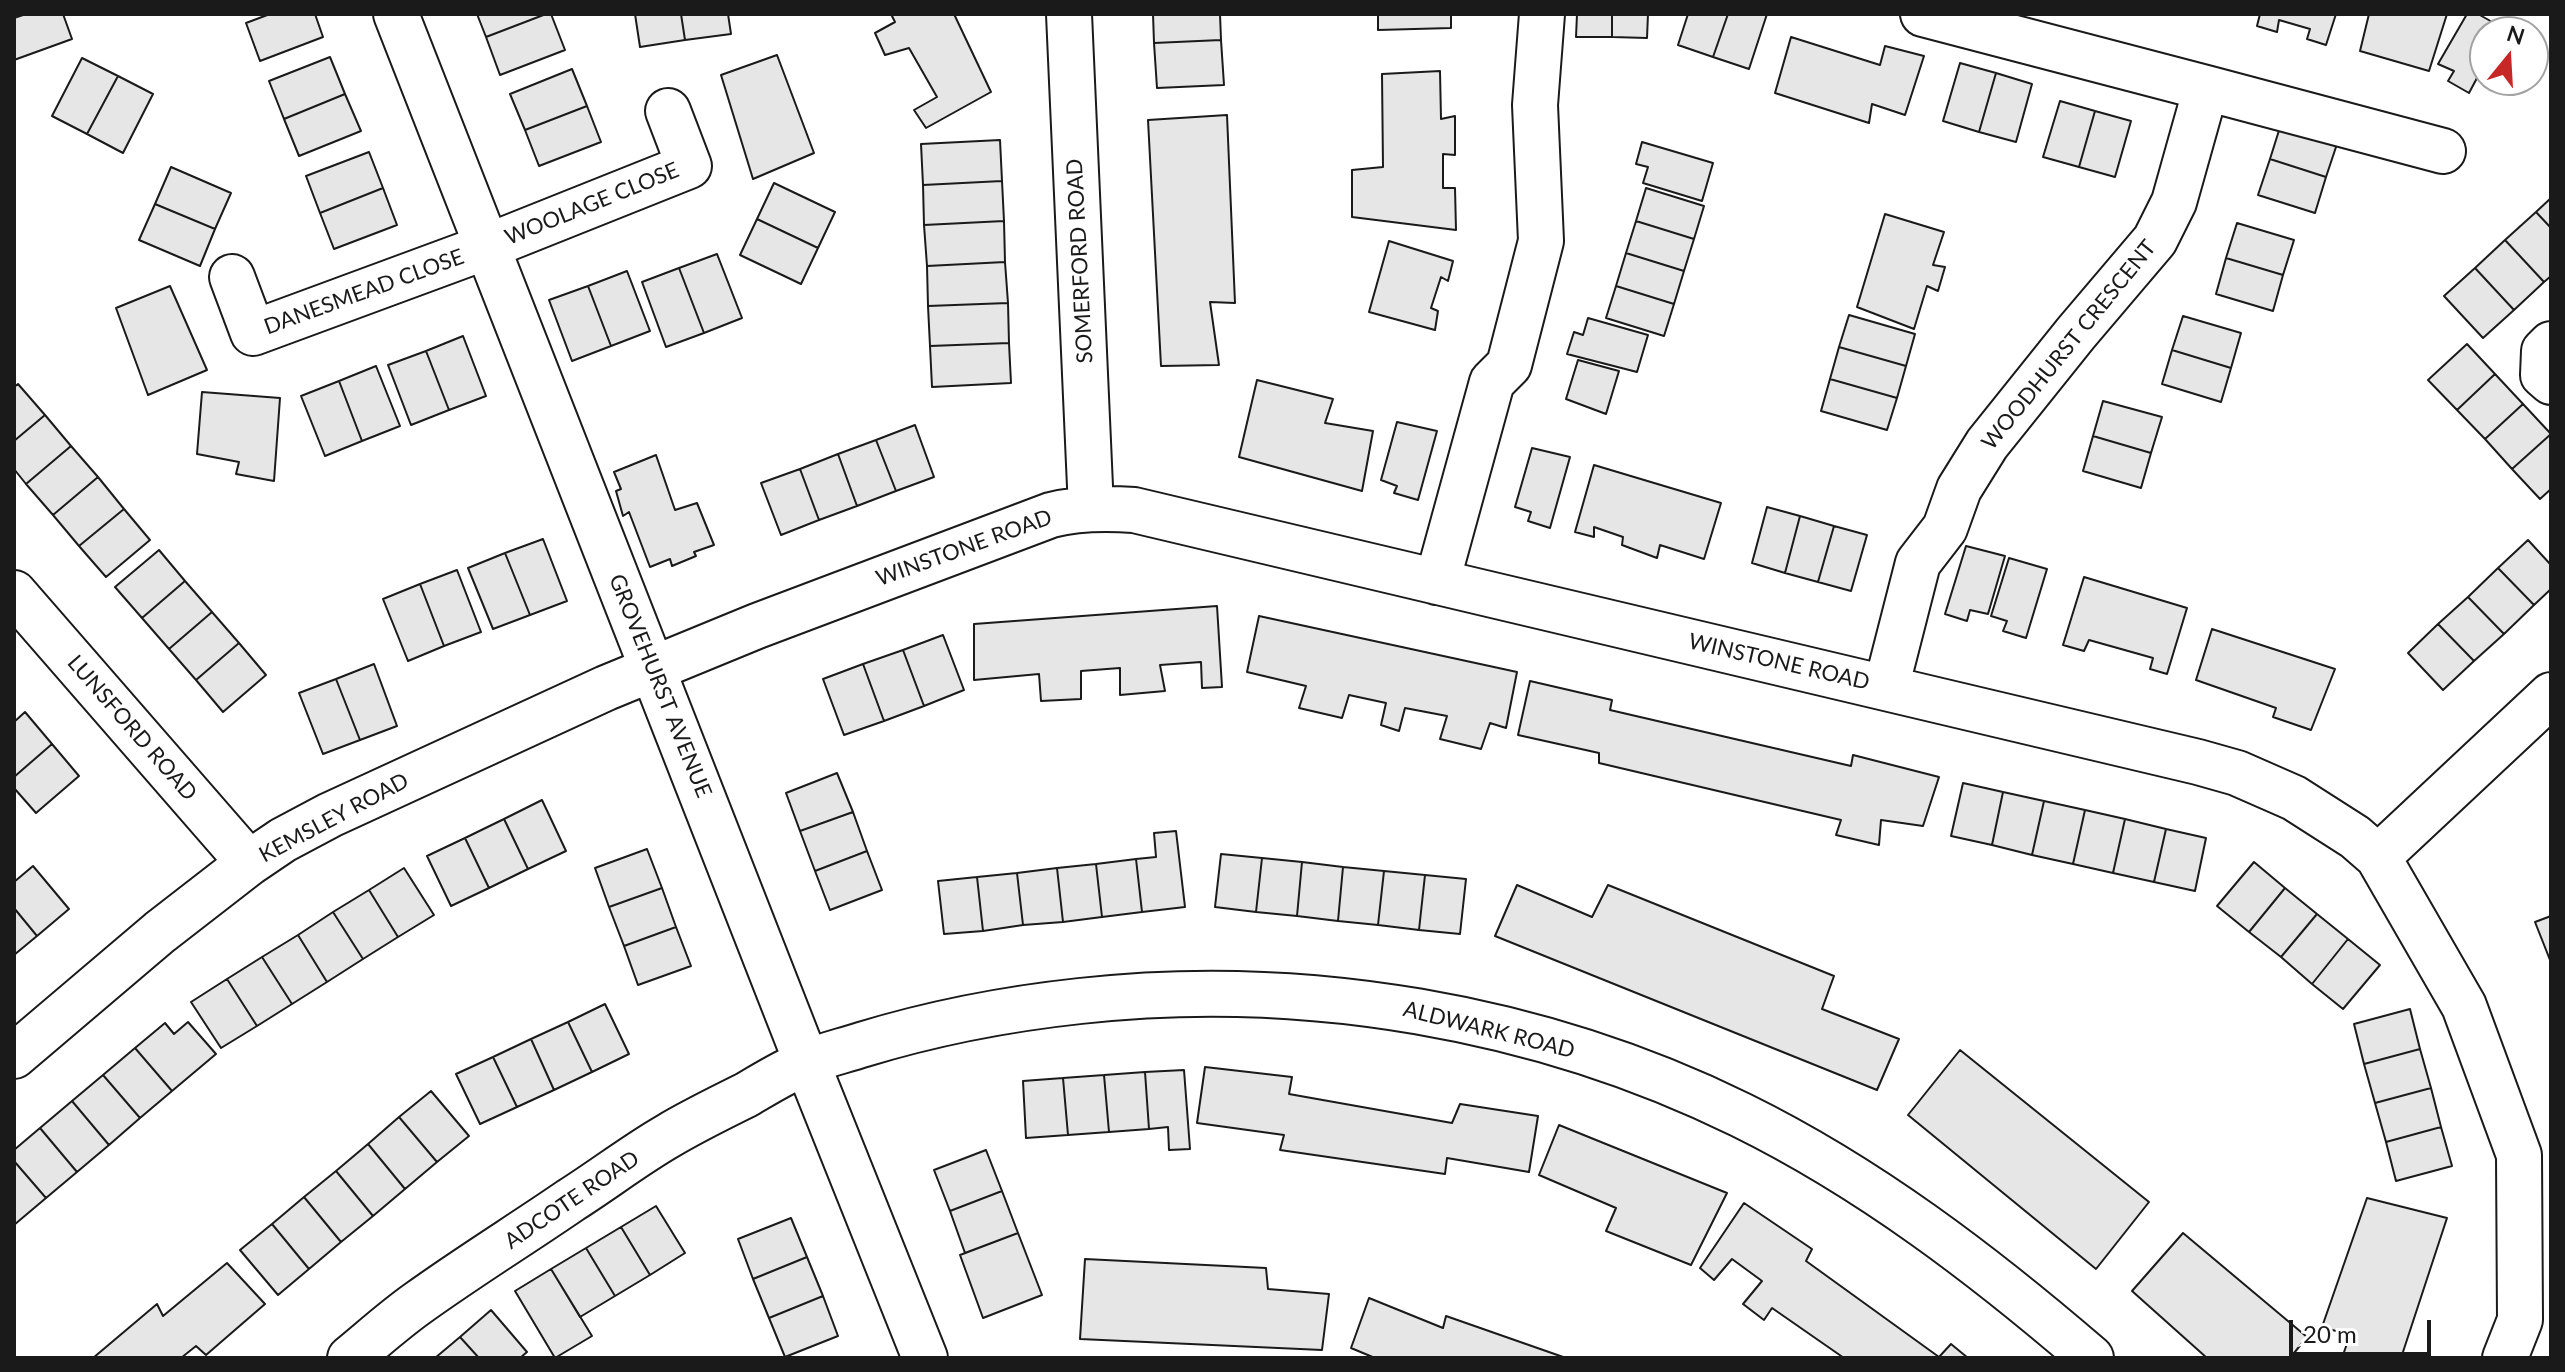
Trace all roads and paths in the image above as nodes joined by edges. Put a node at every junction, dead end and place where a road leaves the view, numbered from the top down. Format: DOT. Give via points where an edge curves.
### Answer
graph roads {
  1 [pos="396,14"];
  2 [pos="1069,14"];
  3 [pos="1542,14"];
  4 [pos="1923,14"];
  5 [pos="2206,88"];
  6 [pos="668,111"];
  7 [pos="2443,151"];
  8 [pos="486,247"];
  9 [pos="232,277"];
  10 [pos="2551,344"];
  11 [pos="2551,382"];
  12 [pos="1091,509"];
  13 [pos="1437,582"];
  14 [pos="14,593"];
  15 [pos="653,669"];
  16 [pos="1886,688"];
  17 [pos="2551,695"];
  18 [pos="2378,857"];
  19 [pos="249,863"];
  20 [pos="14,1056"];
  21 [pos="806,1062"];
  22 [pos="350,1358"];
  23 [pos="925,1358"];
  24 [pos="2091,1358"];
  25 [pos="2505,1358"];
  1 -- 8 [label="street, GROVEHURST AVENUE"];
  2 -- 12 [label="street, SOMERFORD ROAD"];
  3 -- 13 [label="street" via="1535,105 1541,241 1509,365 1492,382"];
  4 -- 5 [label="street"];
  5 -- 7 [label="street"];
  5 -- 16 [label="street, WOODHURST CRESCENT" via="2174,202 2155,240 1987,444 1959,489 1945,528 1918,563"];
  6 -- 8 [label="street, WOOLAGE CLOSE" via="689,166"];
  8 -- 9 [label="street, DANESMEAD CLOSE" via="253,333"];
  8 -- 15 [label="street, GROVEHURST AVENUE"];
  10 -- 11 [label="street" via="2544,351 2543,375"];
  12 -- 13 [label="street, WINSTONE ROAD" via="1134,510"];
  12 -- 15 [label="street, WINSTONE ROAD" via="1051,515"];
  13 -- 16 [label="street, WINSTONE ROAD"];
  14 -- 19 [label="street, LUNSFORD ROAD"];
  15 -- 19 [label="street, KEMSLEY ROAD" via="330,815"];
  15 -- 21 [label="street, GROVEHURST AVENUE"];
  16 -- 18 [label="street, WINSTONE ROAD" via="2237,773 2325,816"];
  17 -- 18 [label="street"];
  18 -- 25 [label="street, WINSTONE ROAD" via="2464,1006 2519,1155 2520,1320"];
  19 -- 20 [label="street, KEMSLEY ROAD"];
  21 -- 22 [label="street, ADCOTE ROAD" via="667,1136 416,1304"];
  21 -- 23 [label="street, GROVEHURST AVENUE"];
  21 -- 24 [label="street, ALDWARK ROAD" via="975,1016 1131,995 1296,996 1457,1018 1577,1050 1739,1114 1885,1198 2013,1292"];
}
